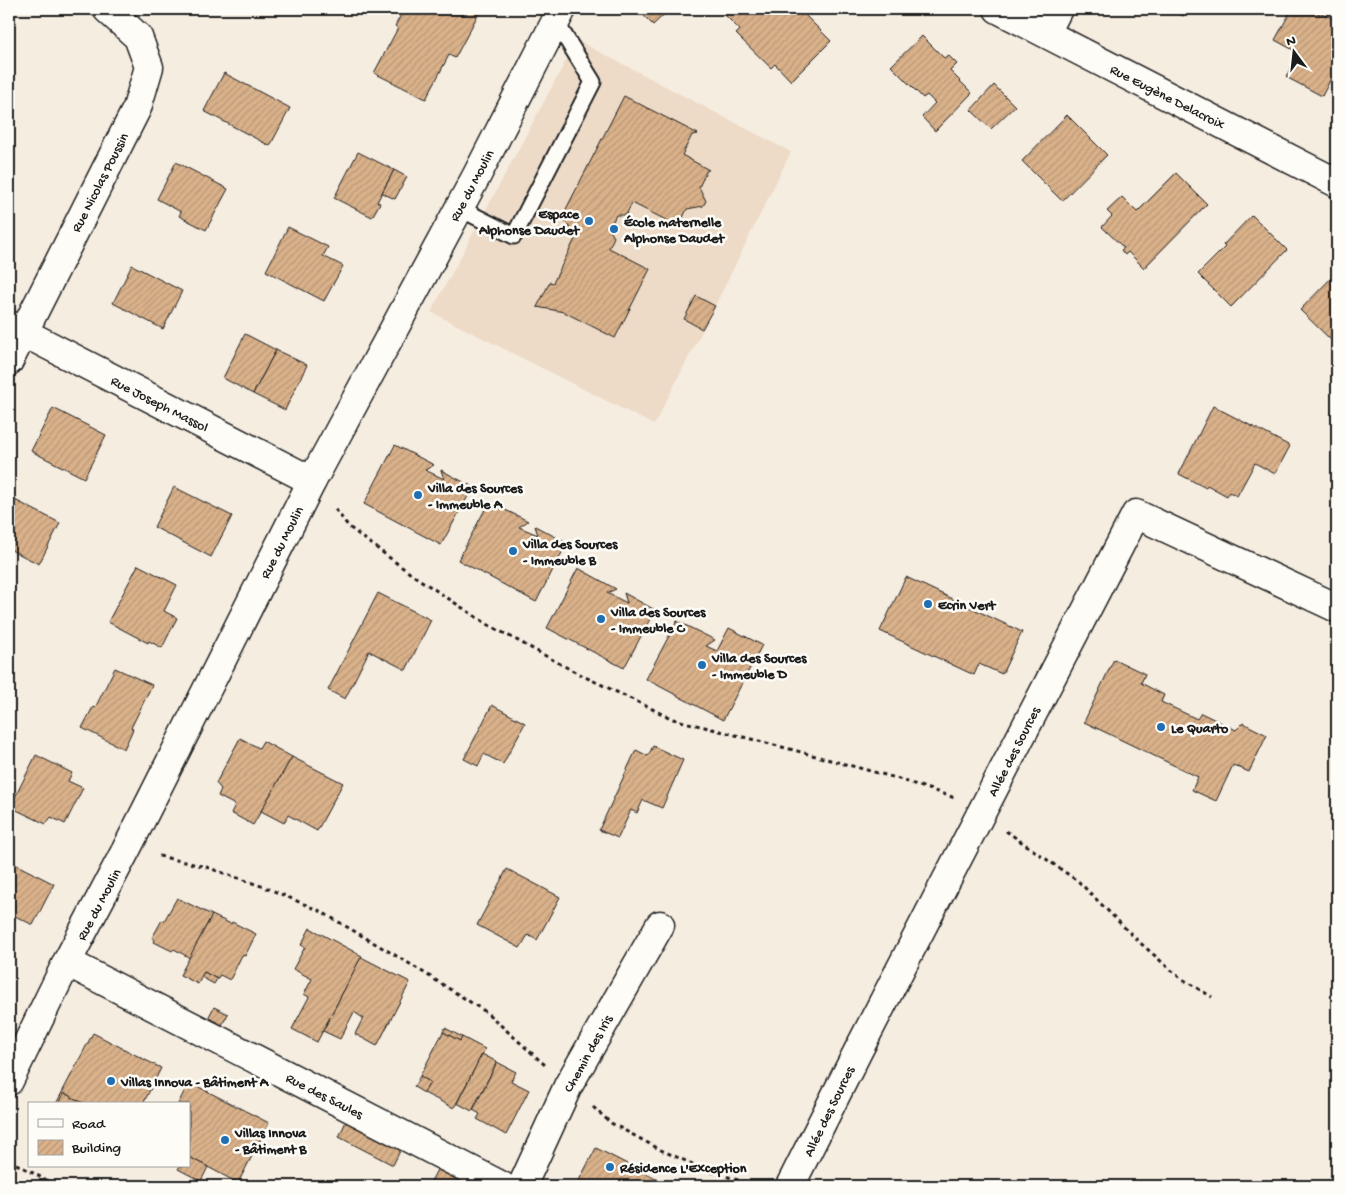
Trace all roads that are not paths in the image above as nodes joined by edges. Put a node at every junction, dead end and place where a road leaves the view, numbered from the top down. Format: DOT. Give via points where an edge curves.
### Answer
graph roads {
  1 [pos="107,9"];
  2 [pos="998,9"];
  3 [pos="1058,9"];
  4 [pos="559,15"];
  5 [pos="1046,33"];
  6 [pos="1337,183"];
  7 [pos="459,208"];
  8 [pos="16,328"];
  9 [pos="9,360"];
  10 [pos="312,481"];
  11 [pos="1337,608"];
  12 [pos="660,925"];
  13 [pos="67,962"];
  14 [pos="9,1081"];
  15 [pos="502,1186"];
  16 [pos="522,1186"];
  17 [pos="790,1186"];
  1 -- 8 [label="street, Rue Nicolas Poussin" via="138,37 149,67 137,108"];
  2 -- 5 [label="street, Rue Eugène Delacroix"];
  3 -- 5 [label="street"];
  4 -- 7 [label="street, Rue du Moulin"];
  4 -- 7 [label="lane" via="593,82 514,236"];
  5 -- 6 [label="street, Rue Eugène Delacroix"];
  7 -- 10 [label="street, Rue du Moulin"];
  8 -- 9 [label="street, Rue Nicolas Poussin"];
  8 -- 10 [label="street, Rue Joseph Massol"];
  10 -- 13 [label="street, Rue du Moulin"];
  11 -- 17 [label="street, Allée des Sources" via="1136,514"];
  12 -- 16 [label="street, Chemin des Iris" via="568,1086"];
  13 -- 14 [label="street, Rue du Moulin"];
  13 -- 15 [label="street, Rue des Saules"];
}
